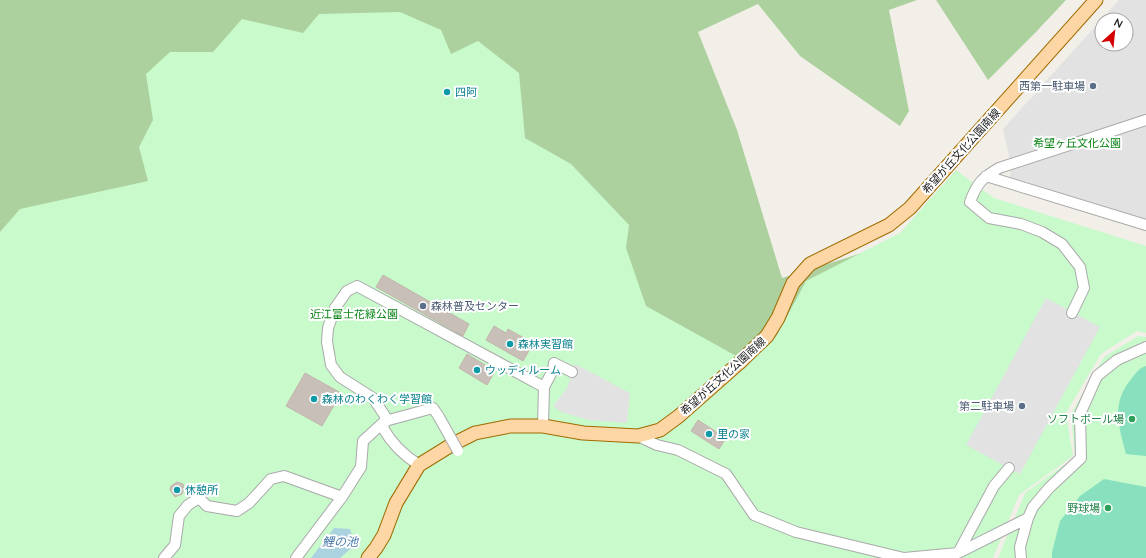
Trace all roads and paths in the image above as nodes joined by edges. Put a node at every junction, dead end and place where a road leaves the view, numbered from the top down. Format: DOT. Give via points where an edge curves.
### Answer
graph roads {
  1 [pos="1096,0"];
  2 [pos="1146,120"];
  3 [pos="986,176"];
  4 [pos="1146,225"];
  5 [pos="1072,313"];
  6 [pos="1146,347"];
  7 [pos="572,372"];
  8 [pos="544,387"];
  9 [pos="385,421"];
  10 [pos="543,426"];
  11 [pos="638,436"];
  12 [pos="458,451"];
  13 [pos="418,465"];
  14 [pos="1009,468"];
  15 [pos="342,497"];
  16 [pos="1028,518"];
  17 [pos="958,552"];
  18 [pos="164,558"];
  19 [pos="296,558"];
  20 [pos="368,558"];
  21 [pos="1021,558"];
  1 -- 11 [label="main road, 希望が丘文化公園南線" via="910,208 889,225 810,264 793,283 767,336 672,421 660,430"];
  2 -- 3 [label="lane" via="999,168"];
  3 -- 4 [label="lane"];
  3 -- 5 [label="lane" via="975,188 970,202 989,218 1021,224 1042,232 1062,244 1080,267 1084,288"];
  6 -- 16 [label="lane" via="1117,360 1097,376 1080,414 1081,458 1045,493 1033,507"];
  7 -- 8 [label="lane" via="554,363"];
  8 -- 9 [label="lane" via="357,286 347,291 335,308 328,328 327,342 331,365 340,377 373,398 385,416"];
  8 -- 10 [label="lane"];
  9 -- 12 [label="lane, bridge" via="433,408"];
  9 -- 13 [label="lane" via="383,428 395,447"];
  9 -- 15 [label="lane" via="363,441 362,467"];
  10 -- 11 [label="main road, 希望が丘文化公園南線" via="583,433"];
  10 -- 13 [label="main road, 希望が丘文化公園南線" via="510,426 475,434"];
  11 -- 17 [label="lane" via="656,445 678,450 726,474 754,515 796,532 904,558"];
  13 -- 20 [label="main road, 希望が丘文化公園南線" via="396,504 384,534"];
  14 -- 17 [label="lane" via="994,486"];
  15 -- 18 [label="lane" via="284,476 271,479 249,503 237,511 207,506 199,498 188,505 179,516 175,545"];
  15 -- 19 [label="lane"];
  16 -- 17 [label="lane"];
  16 -- 21 [label="lane" via="1020,547"];
}
